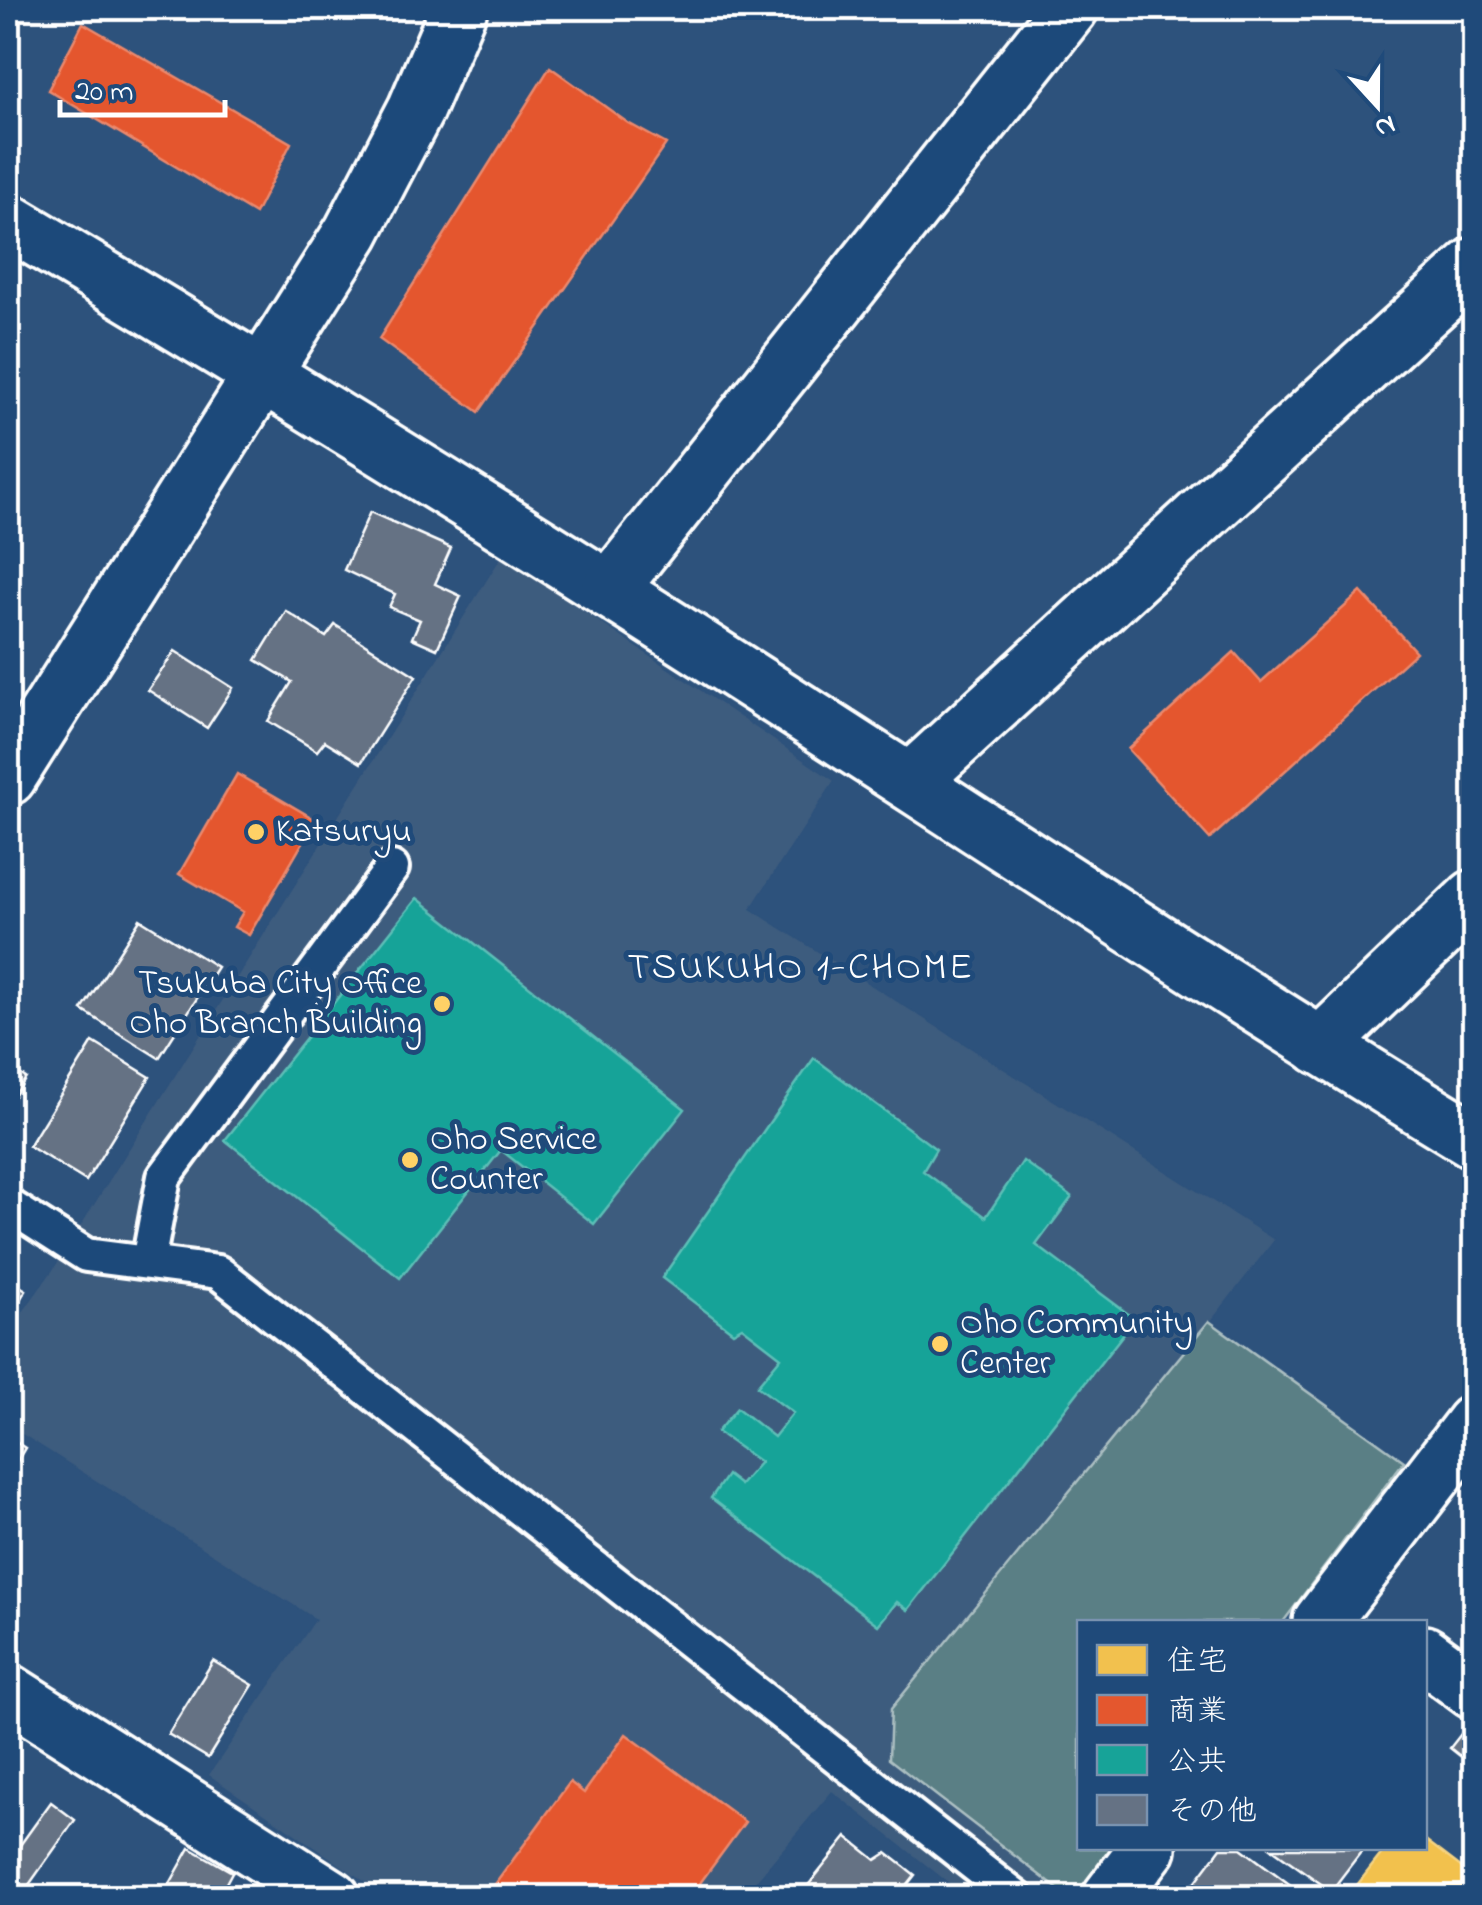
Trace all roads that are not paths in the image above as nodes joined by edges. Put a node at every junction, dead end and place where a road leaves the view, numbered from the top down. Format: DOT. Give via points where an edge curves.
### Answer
graph roads {
  1 [pos="459,8"];
  2 [pos="1070,8"];
  3 [pos="8,221"];
  4 [pos="1474,266"];
  5 [pos="262,373"];
  6 [pos="609,590"];
  7 [pos="8,777"];
  8 [pos="910,782"];
  9 [pos="392,868"];
  10 [pos="1474,898"];
  11 [pos="1320,1046"];
  12 [pos="1474,1140"];
  13 [pos="8,1205"];
  14 [pos="148,1262"];
  15 [pos="1474,1422"];
  16 [pos="1349,1613"];
  17 [pos="1427,1656"];
  18 [pos="1474,1691"];
  19 [pos="8,1692"];
  20 [pos="1146,1850"];
  21 [pos="332,1898"];
  22 [pos="1017,1898"];
  23 [pos="1110,1898"];
  1 -- 5 [label="street" via="416,110 352,232"];
  2 -- 6 [label="street"];
  3 -- 5 [label="street"];
  4 -- 8 [label="street"];
  5 -- 6 [label="street"];
  5 -- 7 [label="street"];
  6 -- 8 [label="street"];
  8 -- 11 [label="street"];
  9 -- 14 [label="lane" via="164,1177"];
  10 -- 11 [label="street"];
  11 -- 12 [label="street"];
  13 -- 14 [label="lane" via="86,1255"];
  14 -- 22 [label="lane" via="218,1272"];
  15 -- 16 [label="street"];
  17 -- 18 [label="street"];
  19 -- 21 [label="street"];
  20 -- 23 [label="street"];
}
